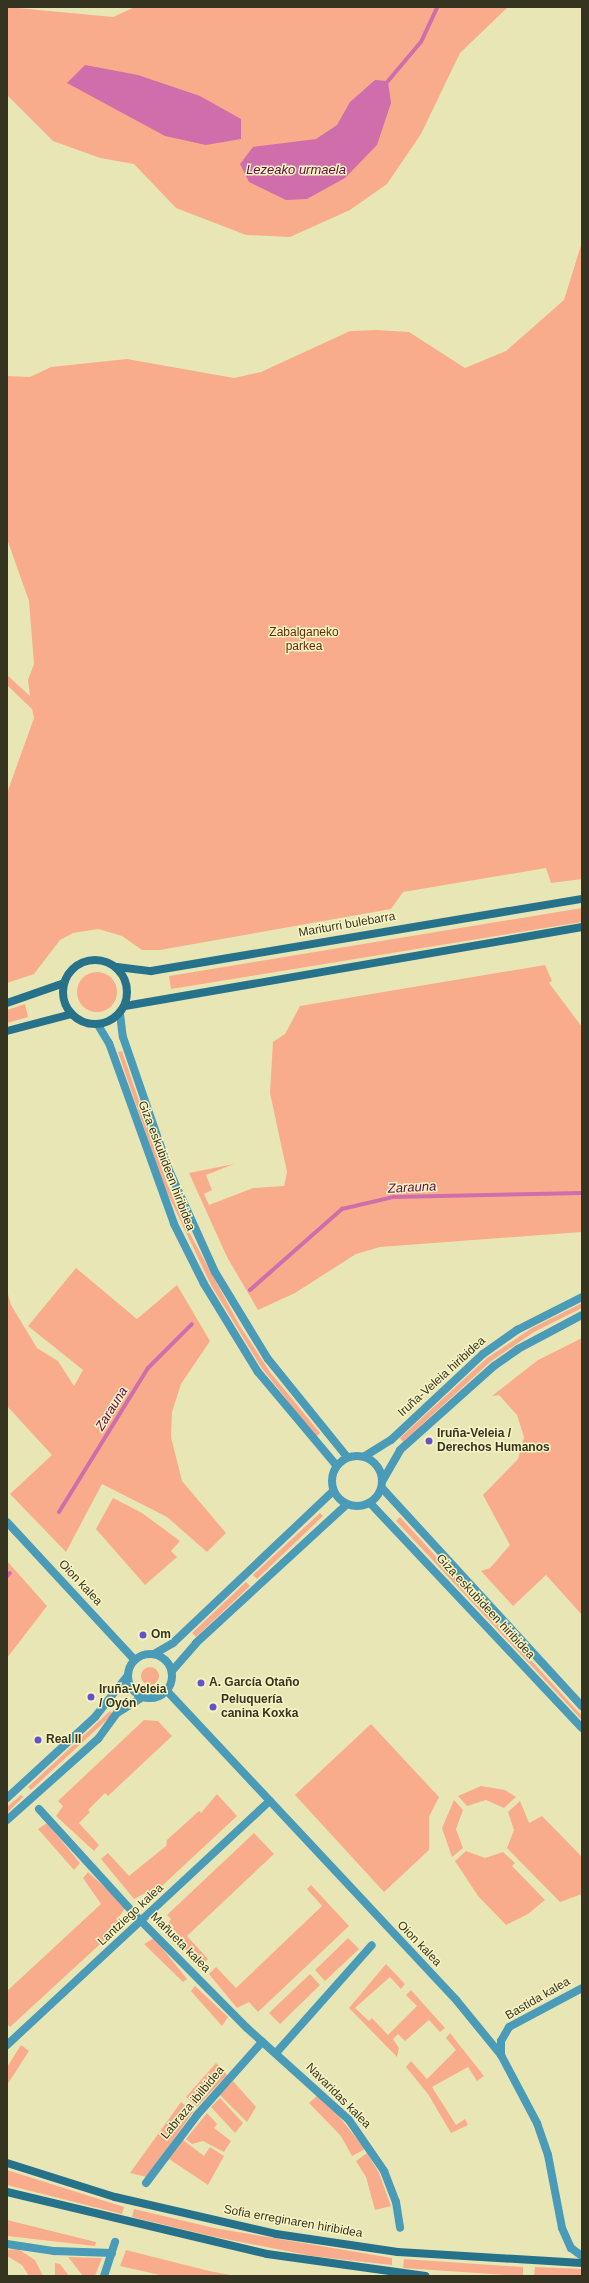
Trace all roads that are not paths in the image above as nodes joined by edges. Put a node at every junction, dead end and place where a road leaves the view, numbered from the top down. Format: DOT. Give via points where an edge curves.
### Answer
graph roads {
  1 [pos="582,899"];
  2 [pos="582,927"];
  3 [pos="117,967"];
  4 [pos="64,983"];
  5 [pos="7,1003"];
  6 [pos="125,1006"];
  7 [pos="72,1014"];
  8 [pos="120,1014"];
  9 [pos="98,1024"];
  10 [pos="7,1032"];
  11 [pos="582,1297"];
  12 [pos="582,1315"];
  13 [pos="365,1456"];
  14 [pos="347,1457"];
  15 [pos="336,1465"];
  16 [pos="382,1484"];
  17 [pos="333,1491"];
  18 [pos="370,1503"];
  19 [pos="347,1504"];
  20 [pos="7,1522"];
  21 [pos="154,1654"];
  22 [pos="135,1660"];
  23 [pos="172,1671"];
  24 [pos="128,1675"];
  25 [pos="167,1691"];
  26 [pos="143,1697"];
  27 [pos="582,1706"];
  28 [pos="582,1728"];
  29 [pos="7,1798"];
  30 [pos="270,1801"];
  31 [pos="39,1809"];
  32 [pos="7,1820"];
  33 [pos="142,1922"];
  34 [pos="372,1945"];
  35 [pos="582,1988"];
  36 [pos="262,2042"];
  37 [pos="7,2045"];
  38 [pos="276,2054"];
  39 [pos="500,2055"];
  40 [pos="7,2163"];
  41 [pos="146,2183"];
  42 [pos="7,2192"];
  43 [pos="400,2228"];
  44 [pos="115,2242"];
  45 [pos="7,2244"];
  46 [pos="112,2253"];
  47 [pos="582,2256"];
  48 [pos="582,2263"];
  49 [pos="104,2276"];
  50 [pos="425,2276"];
  1 -- 3 [label="main road, Mariturri bulebarra" via="151,971"];
  2 -- 6 [label="main road"];
  3 -- 4 [label="main road" via="102,960 86,960 69,973"];
  3 -- 6 [label="main road" via="127,985"];
  4 -- 5 [label="main road"];
  4 -- 7 [label="main road" via="66,1005"];
  6 -- 8 [label="main road"];
  7 -- 9 [label="main road" via="84,1022"];
  7 -- 10 [label="main road"];
  8 -- 9 [label="main road"];
  8 -- 14 [label="street, Giza eskubideen hiribidea" via="123,1037 168,1168 215,1272 272,1365"];
  9 -- 15 [label="street, Giza eskubideen hiribidea" via="108,1043 171,1217 204,1284 258,1372"];
  11 -- 13 [label="street, Iruña-Veleia hiribidea" via="517,1330 483,1354 391,1440"];
  12 -- 16 [label="street" via="518,1349 494,1366 400,1450"];
  13 -- 14 [label="street"];
  13 -- 16 [label="street" via="374,1462"];
  14 -- 15 [label="street"];
  15 -- 17 [label="street" via="332,1473"];
  16 -- 18 [label="street"];
  16 -- 27 [label="street, Giza eskubideen hiribidea"];
  17 -- 19 [label="street"];
  17 -- 21 [label="street" via="173,1643"];
  18 -- 19 [label="street"];
  18 -- 28 [label="street, Giza eskubideen hiribidea"];
  19 -- 23 [label="street" via="196,1643"];
  20 -- 22 [label="street, Oion kalea"];
  21 -- 22 [label="street"];
  21 -- 23 [label="street" via="162,1657"];
  22 -- 24 [label="street"];
  23 -- 25 [label="street"];
  24 -- 26 [label="street" via="132,1688"];
  24 -- 29 [label="street" via="95,1717"];
  25 -- 26 [label="street" via="152,1698"];
  25 -- 30 [label="street, Oion kalea"];
  26 -- 32 [label="street" via="116,1714 98,1739"];
  30 -- 33 [label="street, Lantziego kalea"];
  30 -- 39 [label="street, Oion kalea" via="457,2001"];
  31 -- 33 [label="street, Mañueta kalea"];
  33 -- 36 [label="street, Mañueta kalea"];
  33 -- 37 [label="street, Lantziego kalea"];
  34 -- 38 [label="street"];
  35 -- 39 [label="street, Bastida kalea" via="509,2027 502,2041"];
  36 -- 38 [label="street, Mañueta kalea"];
  36 -- 41 [label="street, Labraza ibilbidea" via="197,2115"];
  38 -- 43 [label="street, Navaridas kalea" via="343,2114 368,2143 391,2189"];
  39 -- 47 [label="street, Oion kalea" via="537,2123 548,2155 562,2228 571,2248"];
  40 -- 48 [label="main road, Sofia erreginaren hiribidea" via="115,2197 276,2234 398,2252"];
  42 -- 50 [label="main road" via="267,2254"];
  44 -- 46 [label="street"];
  45 -- 46 [label="street" via="54,2251"];
  46 -- 49 [label="street"];
}
